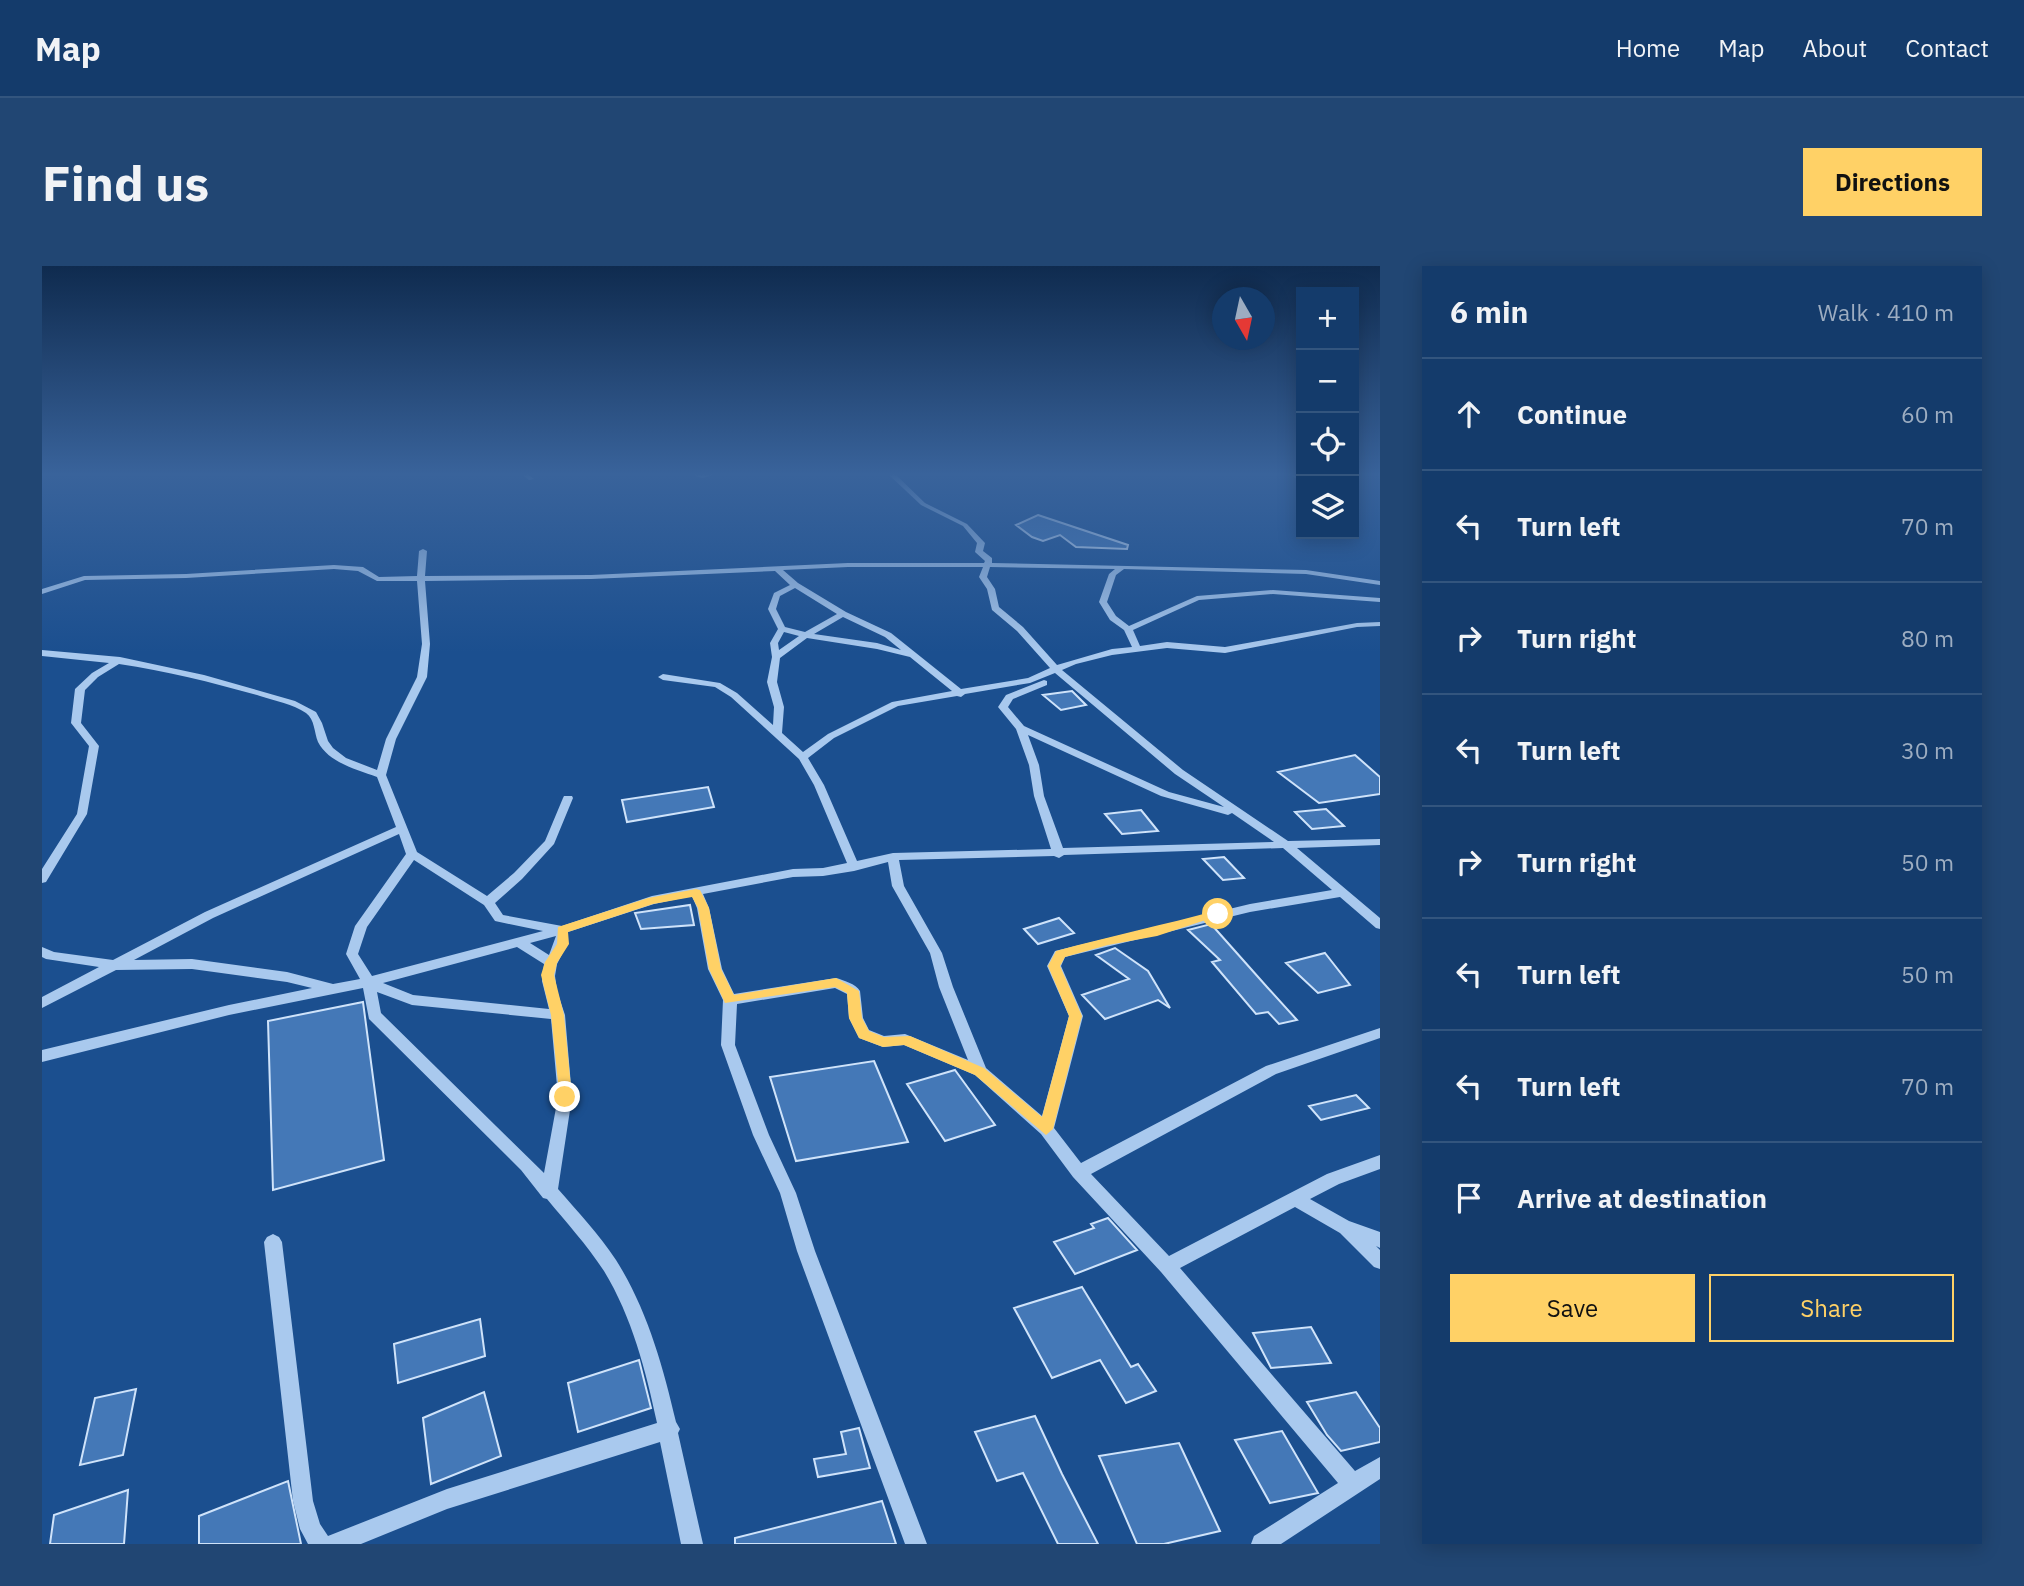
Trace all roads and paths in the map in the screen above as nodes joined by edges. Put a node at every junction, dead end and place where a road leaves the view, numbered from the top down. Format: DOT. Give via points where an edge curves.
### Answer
graph roads {
  1 [pos="974,533"];
  2 [pos="423,551"];
  3 [pos="987,567"];
  4 [pos="776,568"];
  5 [pos="1121,569"];
  6 [pos="422,578"];
  7 [pos="1380,583"];
  8 [pos="795,585"];
  9 [pos="42,592"];
  10 [pos="1380,600"];
  11 [pos="843,614"];
  12 [pos="1380,624"];
  13 [pos="782,629"];
  14 [pos="1128,629"];
  15 [pos="804,636"];
  16 [pos="1136,647"];
  17 [pos="42,653"];
  18 [pos="775,657"];
  19 [pos="121,659"];
  20 [pos="918,659"];
  21 [pos="1056,670"];
  22 [pos="663,677"];
  23 [pos="961,694"];
  24 [pos="1021,728"];
  25 [pos="777,735"];
  26 [pos="803,757"];
  27 [pos="381,775"];
  28 [pos="568,798"];
  29 [pos="1242,816"];
  30 [pos="403,828"];
  31 [pos="1380,842"];
  32 [pos="1286,845"];
  33 [pos="412,854"];
  34 [pos="1059,854"];
  35 [pos="893,857"];
  36 [pos="854,867"];
  37 [pos="42,879"];
  38 [pos="696,892"];
  39 [pos="1342,893"];
  40 [pos="488,902"];
  41 [pos="1380,925"];
  42 [pos="562,930"];
  43 [pos="519,942"];
  44 [pos="42,951"];
  45 [pos="551,962"];
  46 [pos="117,965"];
  47 [pos="369,982"];
  48 [pos="333,989"];
  49 [pos="730,1000"];
  50 [pos="42,1003"];
  51 [pos="558,1015"];
  52 [pos="1380,1033"];
  53 [pos="42,1056"];
  54 [pos="980,1072"];
  55 [pos="1046,1129"];
  56 [pos="1380,1162"];
  57 [pos="1079,1172"];
  58 [pos="549,1193"];
  59 [pos="1295,1199"];
  60 [pos="1342,1226"];
  61 [pos="1380,1240"];
  62 [pos="272,1242"];
  63 [pos="1380,1261"];
  64 [pos="1167,1266"];
  65 [pos="670,1429"];
  66 [pos="1380,1467"];
  67 [pos="1353,1485"];
  68 [pos="321,1544"];
  69 [pos="335,1544"];
  70 [pos="692,1544"];
  71 [pos="916,1544"];
  72 [pos="1262,1544"];
  1 -- 3 [label="street" via="981,543 979,552 989,560"];
  2 -- 6 [label="street"];
  3 -- 4 [label="street"];
  3 -- 5 [label="street"];
  3 -- 21 [label="street" via="983,577 995,608"];
  4 -- 6 [label="street" via="591,577"];
  4 -- 8 [label="street"];
  5 -- 7 [label="street" via="1306,572"];
  5 -- 14 [label="street" via="1113,574 1103,602 1113,618"];
  6 -- 9 [label="street" via="377,579 360,569 334,567 84,578"];
  6 -- 27 [label="street" via="426,644 422,677 391,739"];
  8 -- 11 [label="street"];
  8 -- 13 [label="street" via="777,595 772,609"];
  10 -- 14 [label="street" via="1273,592 1197,598"];
  11 -- 15 [label="street"];
  11 -- 20 [label="street" via="888,635"];
  12 -- 16 [label="street" via="1225,650"];
  13 -- 15 [label="street"];
  13 -- 18 [label="street" via="774,643"];
  14 -- 16 [label="street"];
  15 -- 18 [label="street"];
  15 -- 20 [label="street" via="877,646"];
  16 -- 21 [label="street"];
  17 -- 19 [label="street"];
  18 -- 25 [label="street" via="772,682 779,707"];
  19 -- 27 [label="street" via="208,678 311,712 324,744 336,755"];
  19 -- 37 [label="street" via="80,689 76,723 94,746 82,814"];
  20 -- 23 [label="street"];
  21 -- 23 [label="street"];
  21 -- 24 [label="street" via="1041,685 1009,697 1003,707"];
  21 -- 29 [label="street" via="1161,758"];
  22 -- 25 [label="street" via="717,685"];
  23 -- 26 [label="street" via="895,704 831,736"];
  24 -- 29 [label="street" via="1165,794"];
  24 -- 34 [label="street"];
  25 -- 26 [label="street"];
  26 -- 36 [label="street"];
  27 -- 30 [label="street"];
  28 -- 40 [label="street" via="550,842"];
  29 -- 32 [label="street"];
  30 -- 33 [label="street"];
  30 -- 46 [label="street" via="209,915"];
  31 -- 32 [label="street"];
  32 -- 34 [label="street"];
  32 -- 39 [label="street"];
  33 -- 40 [label="street"];
  33 -- 47 [label="street" via="360,926 352,954"];
  34 -- 35 [label="street"];
  35 -- 36 [label="street"];
  35 -- 54 [label="street" via="898,886 936,953"];
  36 -- 38 [label="street" via="793,873"];
  38 -- 42 [label="street" via="652,900"];
  38 -- 49 [label="street" via="715,969"];
  39 -- 41 [label="street"];
  39 -- 55 [label="street" via="1218,914 1060,954 1054,966 1076,1016"];
  40 -- 42 [label="street" via="499,918"];
  42 -- 43 [label="street"];
  42 -- 45 [label="street" via="563,944"];
  43 -- 45 [label="street"];
  43 -- 47 [label="street"];
  44 -- 46 [label="street"];
  45 -- 51 [label="street" via="548,975"];
  46 -- 48 [label="street" via="191,964 287,977"];
  46 -- 50 [label="street"];
  47 -- 48 [label="street"];
  47 -- 51 [label="street" via="412,1000"];
  47 -- 58 [label="street" via="374,1015 499,1135"];
  48 -- 53 [label="street"];
  49 -- 54 [label="street" via="836,983 853,991 856,1018 864,1034 883,1042 905,1040"];
  49 -- 71 [label="street" via="727,1045 788,1193"];
  51 -- 58 [label="street" via="565,1097"];
  52 -- 57 [label="street" via="1271,1070"];
  54 -- 55 [label="street"];
  55 -- 57 [label="street"];
  56 -- 59 [label="street"];
  57 -- 64 [label="street"];
  58 -- 65 [label="street" via="587,1234 630,1303 655,1370"];
  59 -- 60 [label="street"];
  59 -- 64 [label="street"];
  60 -- 61 [label="street"];
  60 -- 63 [label="street"];
  62 -- 68 [label="street" via="303,1501"];
  64 -- 67 [label="street"];
  65 -- 69 [label="street" via="447,1499"];
  65 -- 70 [label="street"];
  66 -- 67 [label="street"];
  67 -- 72 [label="street"];
}
